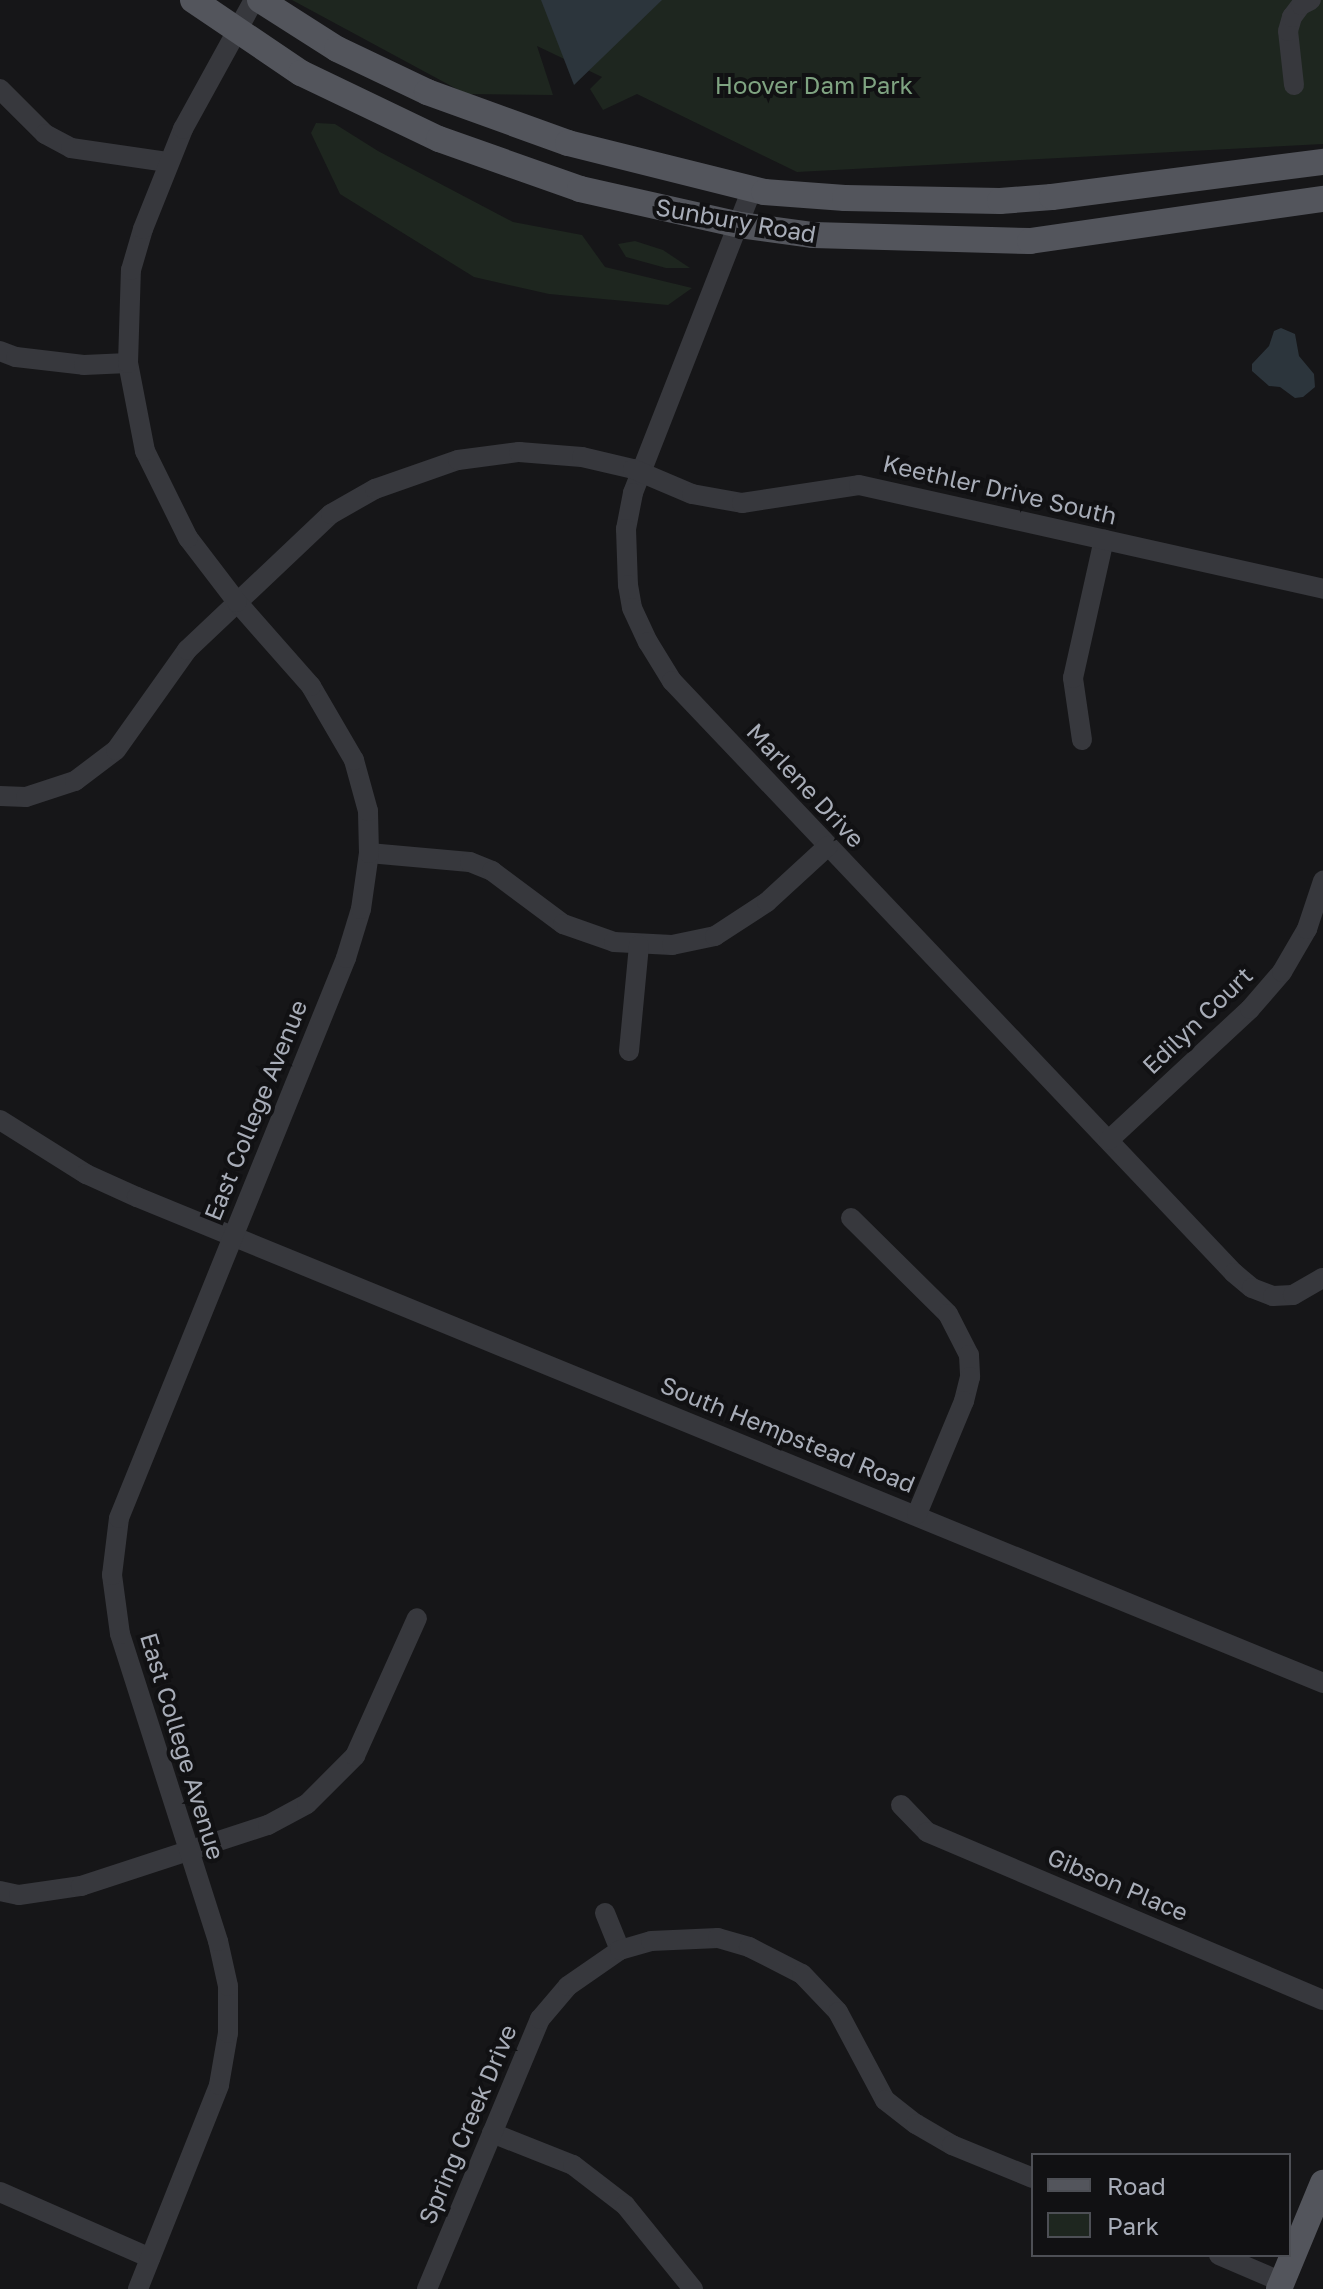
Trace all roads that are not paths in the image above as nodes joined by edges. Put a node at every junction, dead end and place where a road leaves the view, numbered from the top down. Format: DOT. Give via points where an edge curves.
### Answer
graph roads {
  1 [pos="193,0"];
  2 [pos="254,0"];
  3 [pos="260,0"];
  4 [pos="1311,0"];
  5 [pos="237,30"];
  6 [pos="1294,85"];
  7 [pos="0,89"];
  8 [pos="167,162"];
  9 [pos="1323,162"];
  10 [pos="752,189"];
  11 [pos="1323,199"];
  12 [pos="740,225"];
  13 [pos="0,351"];
  14 [pos="128,363"];
  15 [pos="641,473"];
  16 [pos="1104,539"];
  17 [pos="1323,589"];
  18 [pos="237,602"];
  19 [pos="1082,740"];
  20 [pos="0,796"];
  21 [pos="828,846"];
  22 [pos="369,853"];
  23 [pos="1323,881"];
  24 [pos="639,945"];
  25 [pos="629,1051"];
  26 [pos="3,1128"];
  27 [pos="1109,1140"];
  28 [pos="851,1218"];
  29 [pos="233,1234"];
  30 [pos="1323,1278"];
  31 [pos="917,1514"];
  32 [pos="417,1618"];
  33 [pos="1323,1683"];
  34 [pos="901,1805"];
  35 [pos="188,1850"];
  36 [pos="0,1891"];
  37 [pos="605,1913"];
  38 [pos="620,1950"];
  39 [pos="1323,2000"];
  40 [pos="492,2133"];
  41 [pos="1031,2177"];
  42 [pos="1323,2183"];
  43 [pos="0,2192"];
  44 [pos="1223,2257"];
  45 [pos="150,2258"];
  46 [pos="1281,2285"];
  47 [pos="138,2289"];
  48 [pos="427,2289"];
  49 [pos="693,2289"];
  1 -- 5 [label="main road, Sunbury Road"];
  2 -- 5 [label="street, East College Avenue"];
  3 -- 10 [label="main road, Sunbury Road" via="337,49 427,92 568,143"];
  4 -- 6 [label="street" via="1292,17 1288,31"];
  5 -- 8 [label="street, East College Avenue"];
  5 -- 12 [label="main road, Sunbury Road" via="301,73 439,139 580,189"];
  7 -- 8 [label="street" via="45,134 71,148"];
  8 -- 14 [label="street, East College Avenue" via="131,270"];
  9 -- 10 [label="main road, Sunbury Road" via="1000,201 845,198"];
  10 -- 12 [label="street, Marlene Drive"];
  11 -- 12 [label="main road, Sunbury Road" via="1030,241 813,235"];
  12 -- 15 [label="street, Marlene Drive"];
  13 -- 14 [label="street" via="84,365"];
  14 -- 18 [label="street, East College Avenue" via="145,451 159,486 188,538"];
  15 -- 16 [label="street, Keethler Drive South" via="692,494 742,503 859,485"];
  15 -- 18 [label="street, Keethler Drive South" via="600,460 519,452 415,472 331,514"];
  15 -- 21 [label="street, Marlene Drive" via="626,529 626,564 632,608 648,642 672,681"];
  16 -- 17 [label="street, Keethler Drive South"];
  16 -- 19 [label="street" via="1073,678"];
  18 -- 20 [label="street, Keethler Drive South" via="187,650 116,750 75,781 26,797"];
  18 -- 22 [label="street, East College Avenue" via="311,686 354,760 368,811"];
  21 -- 24 [label="street" via="767,902 715,936"];
  21 -- 27 [label="street, Marlene Drive"];
  22 -- 24 [label="street" via="470,862 492,871 563,924"];
  22 -- 29 [label="street, East College Avenue" via="361,909 346,958"];
  23 -- 27 [label="street, Edilyn Court" via="1307,929 1282,972 1250,1009"];
  24 -- 25 [label="street"];
  26 -- 29 [label="street, South Hempstead Road" via="86,1174"];
  27 -- 30 [label="street, Marlene Drive" via="1252,1288 1273,1296 1293,1295"];
  28 -- 31 [label="street" via="948,1314 969,1355 964,1401"];
  29 -- 31 [label="street, South Hempstead Road"];
  29 -- 35 [label="street, East College Avenue" via="126,1492 112,1575 120,1634"];
  31 -- 33 [label="street, South Hempstead Road"];
  32 -- 35 [label="street" via="355,1756 332,1782 307,1804 268,1825"];
  34 -- 39 [label="street, Gibson Place" via="927,1832"];
  35 -- 36 [label="street" via="81,1886 19,1895"];
  35 -- 45 [label="street, East College Avenue" via="225,1971 228,2033 219,2085"];
  37 -- 38 [label="street"];
  38 -- 40 [label="street, Spring Creek Drive" via="568,1986 540,2019"];
  38 -- 41 [label="street, Spring Creek Drive" via="651,1941 718,1938 782,1962 802,1974 838,2012 885,2100 952,2145"];
  40 -- 48 [label="street, Spring Creek Drive"];
  40 -- 49 [label="street" via="573,2165 625,2205"];
  42 -- 46 [label="main road"];
  43 -- 45 [label="street"];
  44 -- 46 [label="street"];
  45 -- 47 [label="street, East College Avenue"];
}
